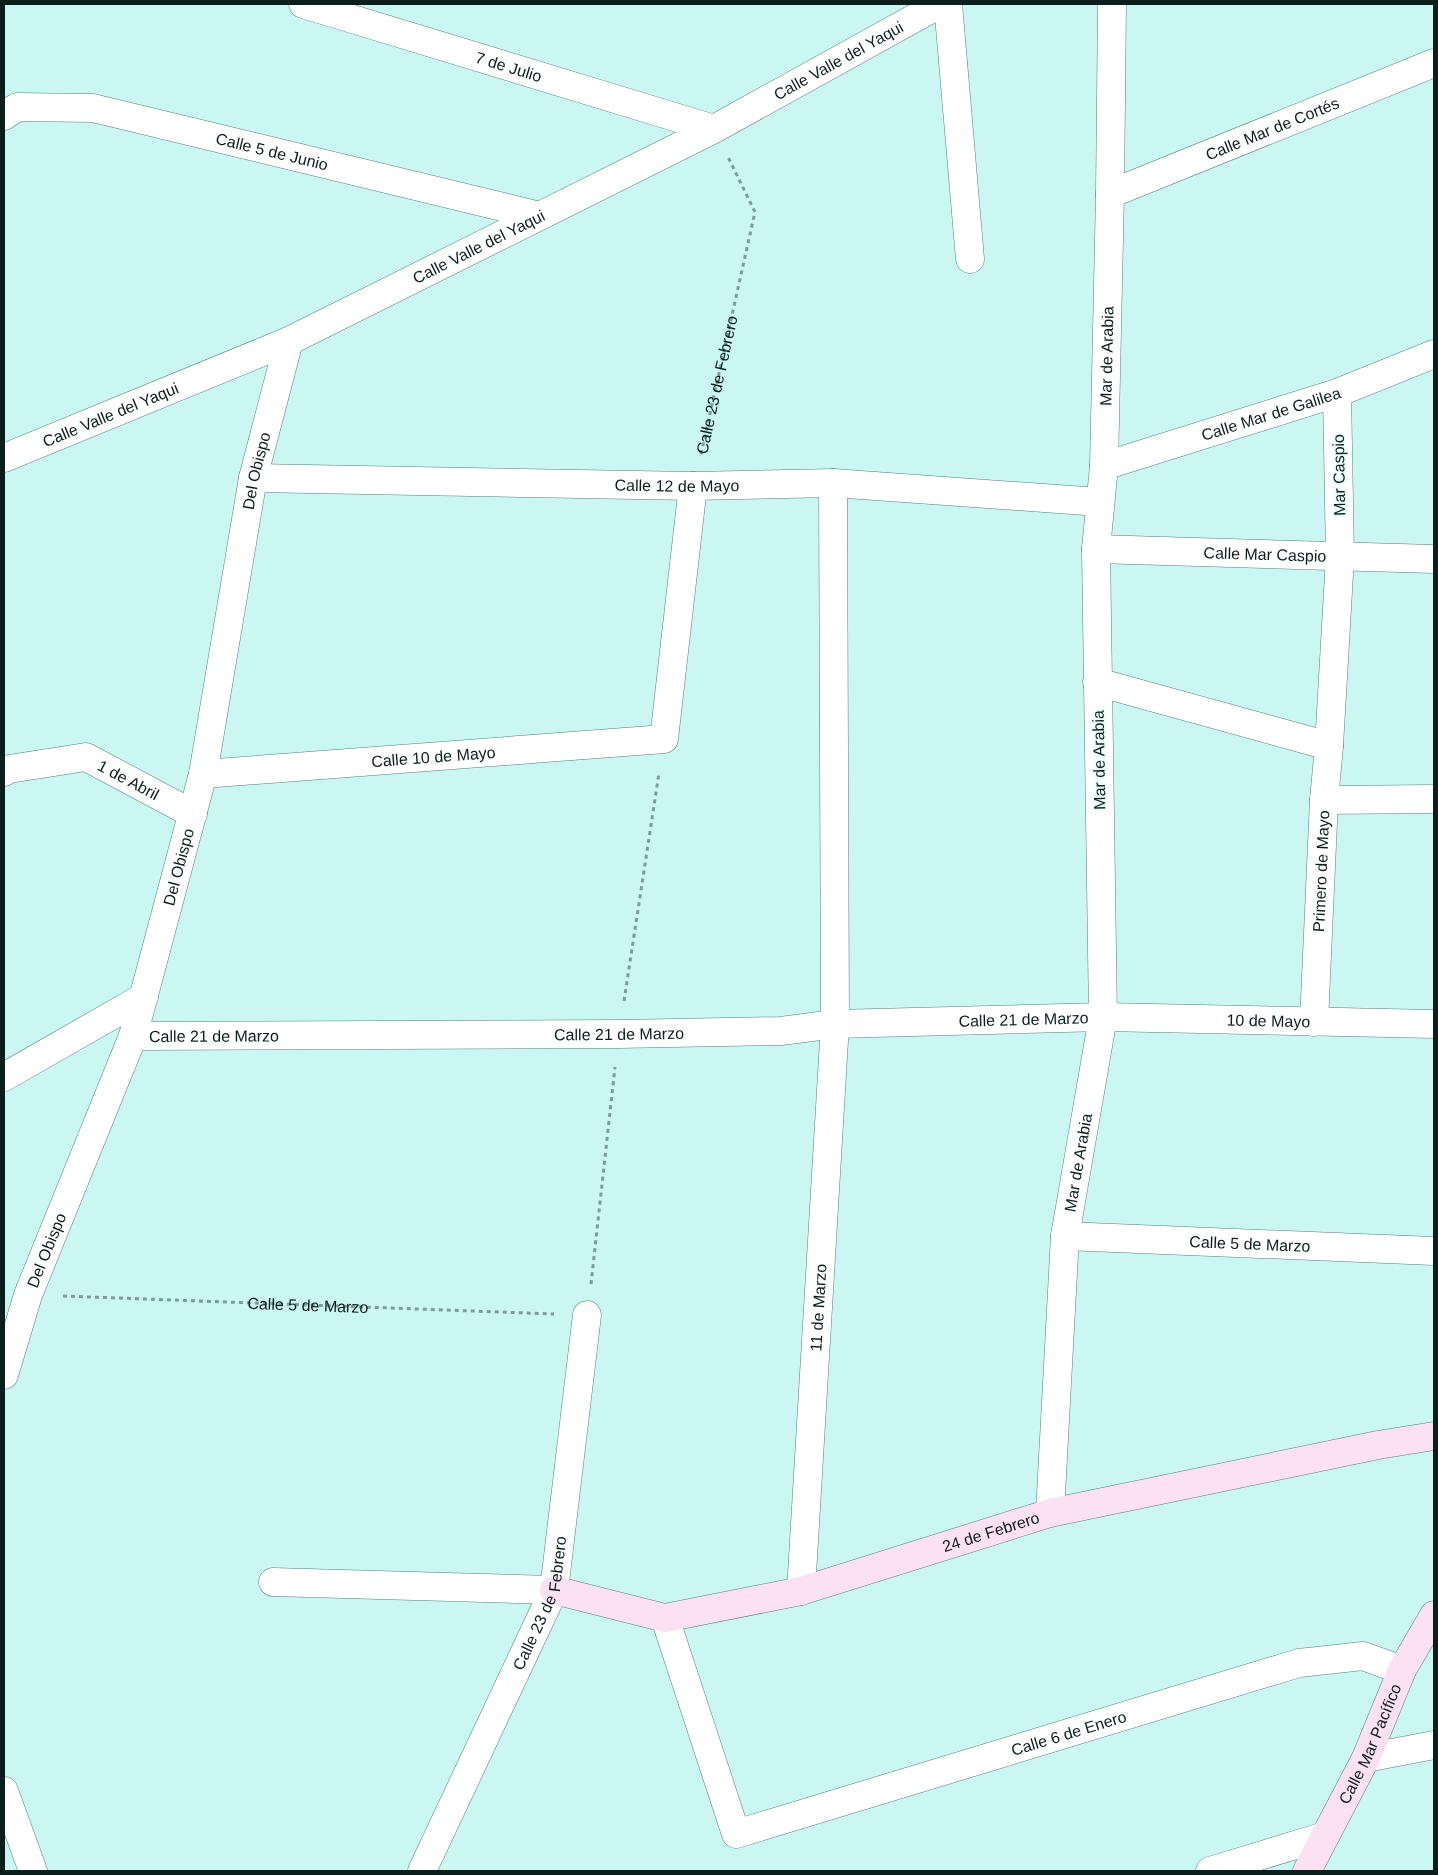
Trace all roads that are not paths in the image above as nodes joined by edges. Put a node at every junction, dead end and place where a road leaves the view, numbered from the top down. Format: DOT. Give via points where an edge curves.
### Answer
graph roads {
  1 [pos="303,4"];
  2 [pos="940,4"];
  3 [pos="948,4"];
  4 [pos="1112,4"];
  5 [pos="1434,63"];
  6 [pos="4,116"];
  7 [pos="714,129"];
  8 [pos="1110,194"];
  9 [pos="540,216"];
  10 [pos="970,259"];
  11 [pos="289,341"];
  12 [pos="1434,354"];
  13 [pos="1337,393"];
  14 [pos="4,458"];
  15 [pos="1104,466"];
  16 [pos="253,478"];
  17 [pos="833,483"];
  18 [pos="694,486"];
  19 [pos="1100,502"];
  20 [pos="1096,549"];
  21 [pos="1340,557"];
  22 [pos="1434,559"];
  23 [pos="1098,682"];
  24 [pos="1330,746"];
  25 [pos="6,765"];
  26 [pos="204,774"];
  27 [pos="1434,799"];
  28 [pos="1324,800"];
  29 [pos="193,814"];
  30 [pos="144,997"];
  31 [pos="1103,1017"];
  32 [pos="1314,1022"];
  33 [pos="835,1024"];
  34 [pos="1434,1024"];
  35 [pos="133,1036"];
  36 [pos="4,1077"];
  37 [pos="1065,1236"];
  38 [pos="1434,1251"];
  39 [pos="587,1315"];
  40 [pos="5,1369"];
  41 [pos="1434,1436"];
  42 [pos="1050,1513"];
  43 [pos="273,1582"];
  44 [pos="554,1590"];
  45 [pos="801,1591"];
  46 [pos="1434,1615"];
  47 [pos="665,1618"];
  48 [pos="1402,1670"];
  49 [pos="1434,1745"];
  50 [pos="1366,1758"];
  51 [pos="4,1791"];
  52 [pos="1325,1836"];
  53 [pos="33,1871"];
  54 [pos="422,1871"];
  55 [pos="1210,1871"];
  56 [pos="1307,1871"];
  1 -- 7 [label="street, 7 de Julio"];
  2 -- 7 [label="street, Calle Valle del Yaqui"];
  3 -- 10 [label="street"];
  4 -- 8 [label="street, Mar de Arabia"];
  5 -- 8 [label="street, Calle Mar de Cortés"];
  6 -- 9 [label="street, Calle 5 de Junio" via="17,107 93,108"];
  7 -- 9 [label="street, Calle Valle del Yaqui"];
  8 -- 15 [label="street, Mar de Arabia"];
  9 -- 11 [label="street, Calle Valle del Yaqui"];
  11 -- 14 [label="street, Calle Valle del Yaqui"];
  11 -- 16 [label="street, Del Obispo"];
  12 -- 13 [label="street, Calle Mar de Galilea"];
  13 -- 15 [label="street, Calle Mar de Galilea"];
  13 -- 21 [label="street, Mar Caspio"];
  15 -- 19 [label="street, Mar de Arabia"];
  16 -- 18 [label="street, Calle 12 de Mayo"];
  16 -- 26 [label="street, Del Obispo"];
  17 -- 18 [label="street, Calle 12 de Mayo"];
  17 -- 19 [label="street, Calle 12 de Mayo"];
  17 -- 33 [label="street, 11 de Marzo"];
  18 -- 26 [label="street, Calle 10 de Mayo" via="664,739"];
  19 -- 20 [label="street, Mar de Arabia"];
  20 -- 21 [label="street, Calle Mar Caspio"];
  20 -- 23 [label="street, Mar de Arabia"];
  21 -- 22 [label="street, Calle Mar Caspio"];
  21 -- 24 [label="street, Mar Caspio"];
  23 -- 24 [label="street"];
  23 -- 31 [label="street, Mar de Arabia"];
  24 -- 28 [label="street, Mar Caspio"];
  25 -- 29 [label="street, 1 de Abril" via="86,757"];
  26 -- 29 [label="street, Del Obispo"];
  27 -- 28 [label="street, Primero de Mayo"];
  28 -- 32 [label="street, Primero de Mayo"];
  29 -- 30 [label="street, Del Obispo"];
  30 -- 35 [label="street, Del Obispo"];
  30 -- 36 [label="street"];
  31 -- 32 [label="street, 10 de Mayo"];
  31 -- 33 [label="street, Calle 21 de Marzo"];
  31 -- 37 [label="street, Mar de Arabia"];
  32 -- 34 [label="street, 10 de Mayo"];
  33 -- 35 [label="street, Calle 21 de Marzo" via="781,1031 628,1034"];
  33 -- 45 [label="street, 11 de Marzo"];
  35 -- 40 [label="street, Del Obispo" via="28,1295"];
  37 -- 38 [label="street, Calle 5 de Marzo"];
  37 -- 42 [label="street, Mar de Arabia"];
  39 -- 44 [label="street, Calle 23 de Febrero"];
  41 -- 42 [label="street, 24 de Febrero"];
  42 -- 45 [label="street, 24 de Febrero"];
  43 -- 44 [label="street"];
  44 -- 47 [label="street, 24 de Febrero"];
  44 -- 54 [label="street, Calle 23 de Febrero"];
  45 -- 47 [label="street, 24 de Febrero"];
  46 -- 48 [label="street, Calle Mar Pacífico"];
  47 -- 48 [label="street, Calle 6 de Enero" via="736,1834 1299,1663 1363,1656"];
  48 -- 50 [label="street, Calle Mar Pacífico"];
  49 -- 50 [label="street"];
  50 -- 52 [label="street, Calle Mar Pacífico"];
  51 -- 53 [label="street"];
  52 -- 55 [label="street"];
  52 -- 56 [label="street, Calle Mar Pacífico"];
}
